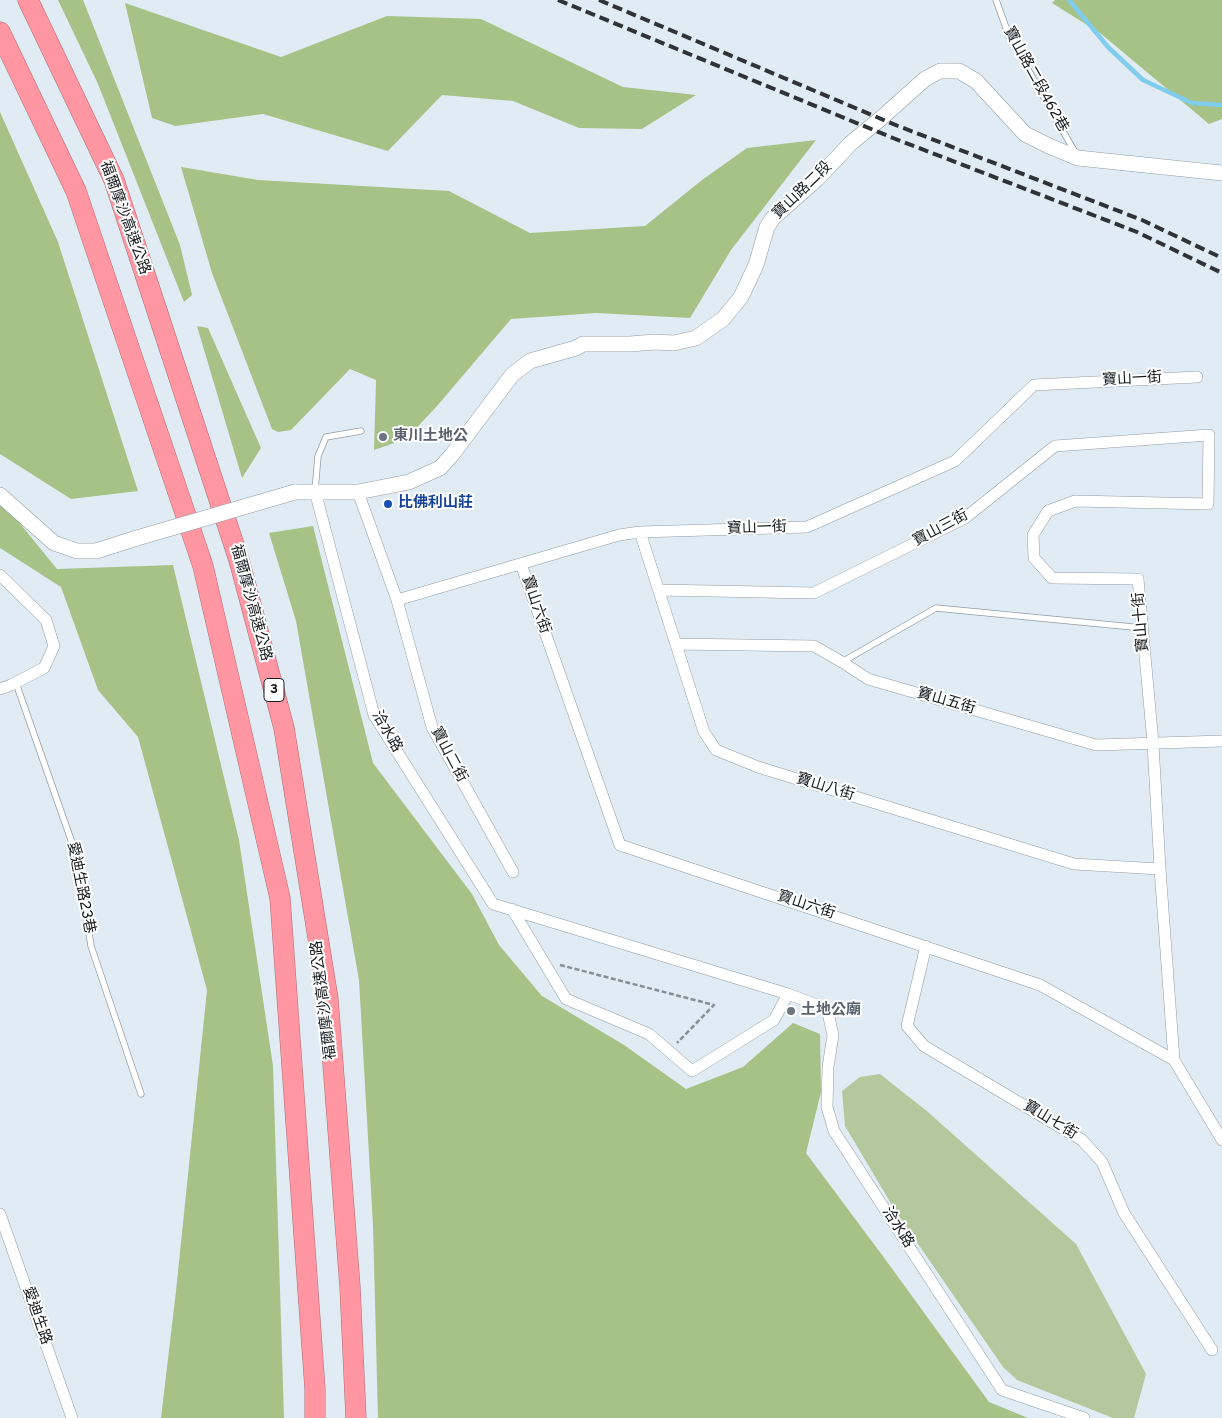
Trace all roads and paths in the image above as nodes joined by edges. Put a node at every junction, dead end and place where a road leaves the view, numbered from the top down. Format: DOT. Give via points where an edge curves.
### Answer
graph roads {
  1 [pos="28,0"];
  2 [pos="996,0"];
  3 [pos="0,32"];
  4 [pos="1078,158"];
  5 [pos="1222,173"];
  6 [pos="1197,377"];
  7 [pos="361,431"];
  8 [pos="1209,435"];
  9 [pos="314,492"];
  10 [pos="358,492"];
  11 [pos="0,495"];
  12 [pos="640,532"];
  13 [pos="521,564"];
  14 [pos="0,576"];
  15 [pos="659,590"];
  16 [pos="397,600"];
  17 [pos="1143,628"];
  18 [pos="676,644"];
  19 [pos="842,662"];
  20 [pos="16,683"];
  21 [pos="0,689"];
  22 [pos="1222,741"];
  23 [pos="1153,743"];
  24 [pos="1160,869"];
  25 [pos="513,872"];
  26 [pos="512,909"];
  27 [pos="926,946"];
  28 [pos="544,961"];
  29 [pos="788,994"];
  30 [pos="669,1051"];
  31 [pos="1174,1060"];
  32 [pos="141,1094"];
  33 [pos="1222,1140"];
  34 [pos="0,1214"];
  35 [pos="1212,1350"];
  36 [pos="70,1418"];
  37 [pos="315,1418"];
  38 [pos="356,1418"];
  39 [pos="1084,1418"];
  1 -- 38 [label="highway, 福爾摩沙高速公路 / 3" via="114,180 239,560 284,728 328,999 350,1287"];
  2 -- 4 [label="lane, 寶山路二段462巷" via="1009,36"];
  3 -- 37 [label="highway" via="76,191 203,566 280,898"];
  4 -- 5 [label="street, 寶山路二段"];
  4 -- 10 [label="street, 寶山路二段" via="1025,134 976,81 959,71 940,71 925,79 850,143 817,179 773,218 741,297 723,319 696,338 674,343 583,344 530,361 512,375 440,468 409,482"];
  6 -- 12 [label="street, 寶山一街" via="1034,385 955,460 807,527"];
  7 -- 9 [label="lane" via="326,437 318,456"];
  8 -- 15 [label="street, 寶山三街" via="1055,446 965,518 814,593"];
  8 -- 17 [label="street, 寶山十街" via="1208,504 1075,501 1048,511 1033,535 1034,558 1052,578 1138,579"];
  9 -- 10 [label="street, 寶山路二段"];
  9 -- 11 [label="street, 寶山路二段, bridge" via="295,492 96,551 77,551 54,544"];
  9 -- 26 [label="street, 洽水路" via="374,716 493,904"];
  10 -- 16 [label="street"];
  12 -- 13 [label="street, 寶山一街" via="619,535"];
  12 -- 15 [label="street, 寶山八街"];
  13 -- 16 [label="street, 寶山一街"];
  13 -- 27 [label="street, 寶山六街" via="620,845"];
  14 -- 20 [label="street" via="46,620 54,646 44,668"];
  15 -- 18 [label="street, 寶山八街"];
  16 -- 25 [label="street, 寶山二街" via="432,727"];
  17 -- 19 [label="lane" via="936,608"];
  17 -- 23 [label="street, 寶山十街"];
  18 -- 19 [label="street, 寶山五街" via="814,646"];
  18 -- 24 [label="street, 寶山八街" via="704,732 716,750 758,767 1074,864"];
  19 -- 23 [label="street, 寶山五街" via="868,679 1096,745"];
  20 -- 21 [label="street"];
  20 -- 32 [label="lane, 愛迪生路23巷" via="77,857 91,946"];
  22 -- 23 [label="street, 寶山五街"];
  23 -- 24 [label="street, 寶山十街"];
  24 -- 31 [label="street, 寶山十街"];
  26 -- 28 [label="street"];
  26 -- 29 [label="street, 洽水路"];
  27 -- 31 [label="street, 寶山六街" via="1040,984"];
  27 -- 35 [label="street, 寶山七街" via="907,1026 924,1046 1082,1140 1102,1162 1124,1213"];
  28 -- 30 [label="street" via="566,999 649,1034"];
  28 -- 30 [label="path" via="714,1005"];
  29 -- 30 [label="street" via="774,1020 692,1071"];
  29 -- 39 [label="street, 洽水路" via="822,1006 828,1012 833,1035 827,1107 834,1131 1002,1390"];
  31 -- 33 [label="street, 寶山六街"];
  34 -- 36 [label="street, 愛迪生路"];
}
